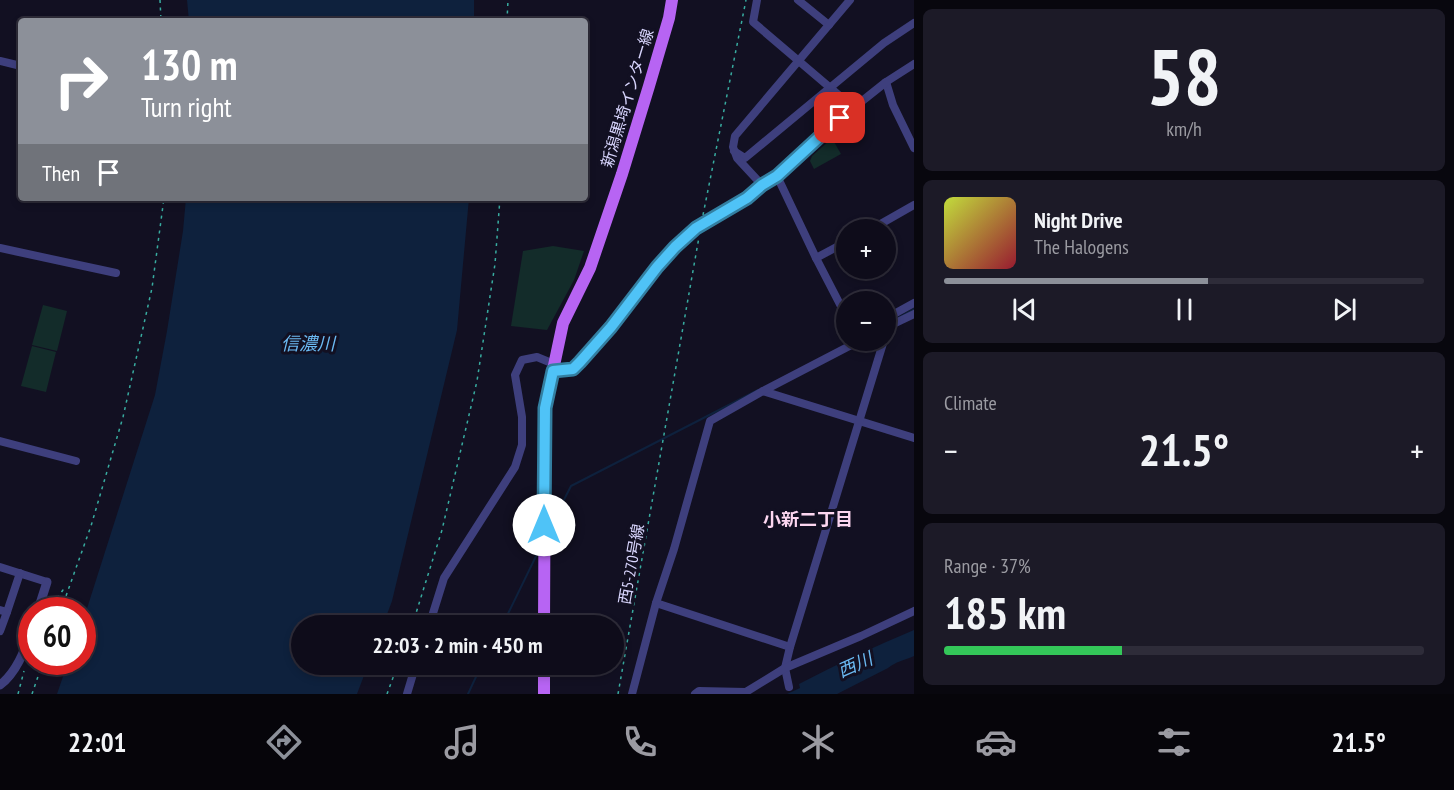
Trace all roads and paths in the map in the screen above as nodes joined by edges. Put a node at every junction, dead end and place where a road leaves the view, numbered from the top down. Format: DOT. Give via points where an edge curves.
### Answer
graph roads {
  1 [pos="160,0"];
  2 [pos="508,0"];
  3 [pos="672,0"];
  4 [pos="757,0"];
  5 [pos="798,0"];
  6 [pos="850,0"];
  7 [pos="161,18"];
  8 [pos="507,18"];
  9 [pos="914,23"];
  10 [pos="829,25"];
  11 [pos="0,61"];
  12 [pos="799,61"];
  13 [pos="914,64"];
  14 [pos="18,65"];
  15 [pos="886,82"];
  16 [pos="830,88"];
  17 [pos="854,108"];
  18 [pos="914,148"];
  19 [pos="734,151"];
  20 [pos="777,176"];
  21 [pos="762,185"];
  22 [pos="164,201"];
  23 [pos="500,201"];
  24 [pos="914,205"];
  25 [pos="889,219"];
  26 [pos="836,247"];
  27 [pos="0,248"];
  28 [pos="816,258"];
  29 [pos="116,273"];
  30 [pos="836,297"];
  31 [pos="914,303"];
  32 [pos="914,314"];
  33 [pos="896,316"];
  34 [pos="896,320"];
  35 [pos="840,351"];
  36 [pos="881,351"];
  37 [pos="553,368"];
  38 [pos="764,391"];
  39 [pos="860,421"];
  40 [pos="666,430"];
  41 [pos="914,438"];
  42 [pos="0,441"];
  43 [pos="76,461"];
  44 [pos="0,567"];
  45 [pos="20,573"];
  46 [pos="47,582"];
  47 [pos="68,589"];
  48 [pos="42,597"];
  49 [pos="58,597"];
  50 [pos="65,597"];
  51 [pos="656,603"];
  52 [pos="3,611"];
  53 [pos="914,611"];
  54 [pos="415,615"];
  55 [pos="432,615"];
  56 [pos="544,615"];
  57 [pos="0,631"];
  58 [pos="790,647"];
  59 [pos="18,663"];
  60 [pos="785,668"];
  61 [pos="23,675"];
  62 [pos="39,675"];
  63 [pos="394,675"];
  64 [pos="413,675"];
  65 [pos="544,675"];
  66 [pos="0,685"];
  67 [pos="789,687"];
  68 [pos="18,694"];
  69 [pos="32,694"];
  70 [pos="387,694"];
  71 [pos="407,694"];
  72 [pos="544,694"];
  73 [pos="618,694"];
  74 [pos="632,694"];
  75 [pos="695,694"];
  1 -- 7 [label="path"];
  2 -- 8 [label="path"];
  3 -- 37 [label="main road, 新潟黒埼インター線" via="622,174 590,268 563,323"];
  4 -- 12 [label="street" via="753,22"];
  5 -- 10 [label="street"];
  6 -- 10 [label="street"];
  9 -- 16 [label="street"];
  10 -- 12 [label="street"];
  11 -- 14 [label="street"];
  12 -- 16 [label="street"];
  12 -- 19 [label="street" via="735,135"];
  13 -- 15 [label="street"];
  15 -- 17 [label="street"];
  15 -- 18 [label="street"];
  16 -- 17 [label="street"];
  16 -- 19 [label="street" via="745,158"];
  17 -- 20 [label="street"];
  19 -- 21 [label="street"];
  20 -- 21 [label="street"];
  20 -- 28 [label="street"];
  21 -- 37 [label="street" via="696,228 675,247 573,369"];
  22 -- 47 [label="path" via="152,288 123,417"];
  23 -- 54 [label="path" via="495,264 477,381 442,530"];
  24 -- 25 [label="street"];
  26 -- 28 [label="street"];
  27 -- 29 [label="street"];
  28 -- 30 [label="street"];
  31 -- 33 [label="street"];
  32 -- 34 [label="street"];
  35 -- 38 [label="street"];
  36 -- 39 [label="street"];
  37 -- 55 [label="street" via="537,357 522,360 518,368 515,375 522,445 515,467 444,578"];
  37 -- 56 [label="main road, 新潟黒埼インター線" via="545,408"];
  38 -- 39 [label="street"];
  38 -- 51 [label="street" via="710,421"];
  39 -- 41 [label="street"];
  39 -- 58 [label="street"];
  40 -- 73 [label="path, 西5-270号線"];
  42 -- 43 [label="street"];
  44 -- 45 [label="street"];
  45 -- 46 [label="street"];
  45 -- 52 [label="street"];
  46 -- 48 [label="street"];
  47 -- 49 [label="path"];
  47 -- 50 [label="path"];
  51 -- 58 [label="street"];
  51 -- 74 [label="street"];
  52 -- 57 [label="street"];
  53 -- 60 [label="street"];
  58 -- 60 [label="street"];
  59 -- 66 [label="street"];
  60 -- 67 [label="street"];
  60 -- 75 [label="street" via="746,692"];
  61 -- 68 [label="path"];
  62 -- 69 [label="path"];
  63 -- 70 [label="path"];
  64 -- 71 [label="street"];
  65 -- 72 [label="main road"];
}
